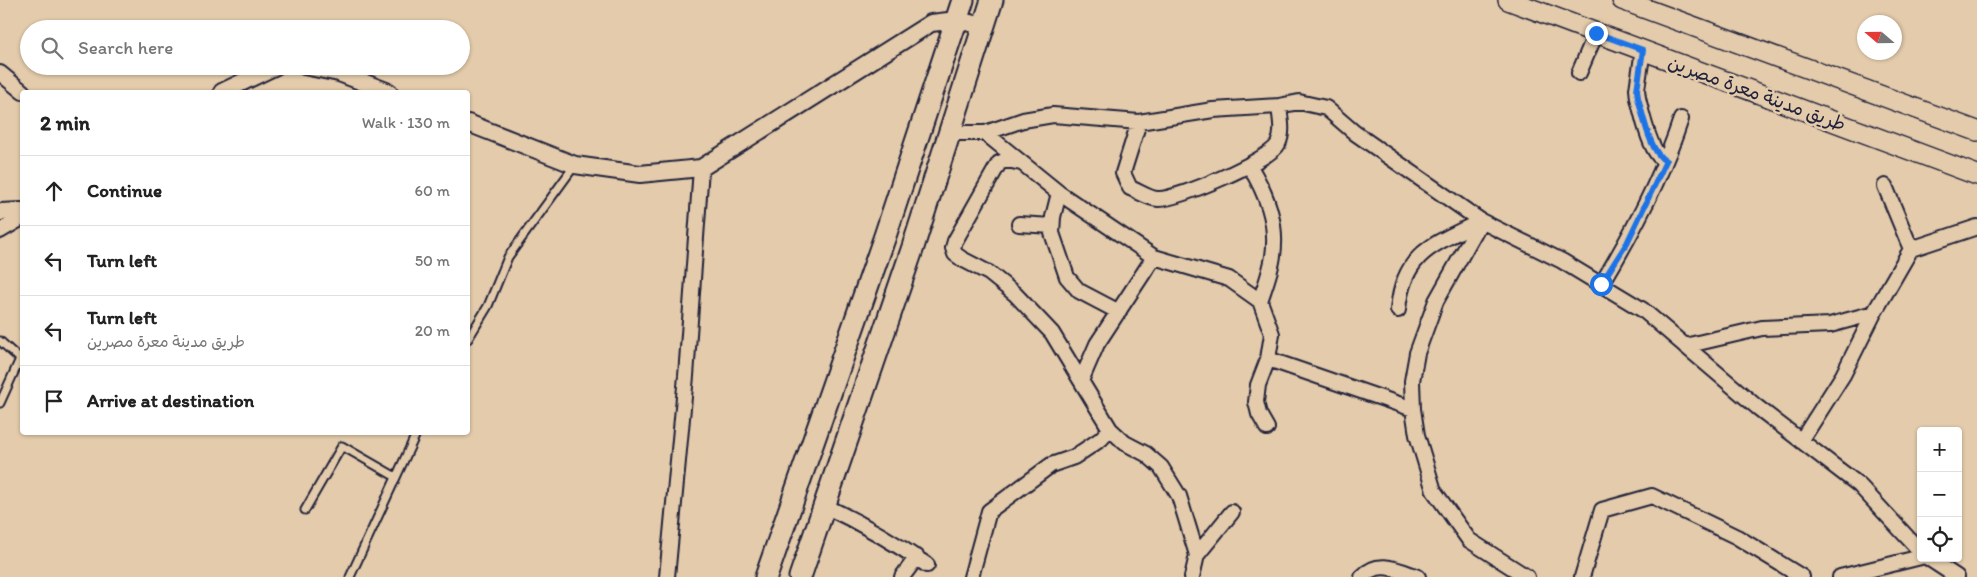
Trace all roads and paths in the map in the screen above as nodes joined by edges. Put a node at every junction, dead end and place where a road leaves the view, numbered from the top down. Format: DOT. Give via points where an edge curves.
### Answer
graph roads {
  1 [pos="963,0"];
  2 [pos="992,0"];
  3 [pos="1508,0"];
  4 [pos="1622,0"];
  5 [pos="957,20"];
  6 [pos="983,26"];
  7 [pos="1596,33"];
  8 [pos="1643,50"];
  9 [pos="1579,73"];
  10 [pos="0,74"];
  11 [pos="257,75"];
  12 [pos="344,75"];
  13 [pos="20,90"];
  14 [pos="226,90"];
  15 [pos="384,90"];
  16 [pos="1279,106"];
  17 [pos="1681,119"];
  18 [pos="1139,122"];
  19 [pos="470,124"];
  20 [pos="1977,131"];
  21 [pos="950,133"];
  22 [pos="985,133"];
  23 [pos="1666,161"];
  24 [pos="1021,163"];
  25 [pos="575,165"];
  26 [pos="1249,165"];
  27 [pos="701,168"];
  28 [pos="1977,175"];
  29 [pos="1885,186"];
  30 [pos="1059,193"];
  31 [pos="20,211"];
  32 [pos="0,212"];
  33 [pos="20,219"];
  34 [pos="1481,221"];
  35 [pos="1019,224"];
  36 [pos="1052,226"];
  37 [pos="1977,227"];
  38 [pos="0,231"];
  39 [pos="1911,249"];
  40 [pos="1154,257"];
  41 [pos="1601,284"];
  42 [pos="1260,300"];
  43 [pos="1398,310"];
  44 [pos="1119,312"];
  45 [pos="1874,313"];
  46 [pos="470,337"];
  47 [pos="0,341"];
  48 [pos="1685,346"];
  49 [pos="1268,359"];
  50 [pos="1081,381"];
  51 [pos="0,403"];
  52 [pos="1413,408"];
  53 [pos="1110,428"];
  54 [pos="1267,428"];
  55 [pos="416,435"];
  56 [pos="1801,441"];
  57 [pos="396,477"];
  58 [pos="824,506"];
  59 [pos="305,510"];
  60 [pos="1232,512"];
  61 [pos="1917,548"];
  62 [pos="1197,555"];
  63 [pos="1917,558"];
  64 [pos="1934,562"];
  65 [pos="804,576"];
  66 [pos="350,577"];
  67 [pos="666,577"];
  68 [pos="766,577"];
  69 [pos="902,577"];
  70 [pos="971,577"];
  71 [pos="1192,577"];
  72 [pos="1362,577"];
  73 [pos="1418,577"];
  74 [pos="1528,577"];
  75 [pos="1582,577"];
  76 [pos="1802,577"];
  77 [pos="1840,577"];
  78 [pos="1958,577"];
  1 -- 5 [label="main road"];
  2 -- 6 [label="main road"];
  3 -- 7 [label="main road, طريق مدينة معرة مصرين"];
  4 -- 20 [label="main road"];
  5 -- 6 [label="street"];
  5 -- 27 [label="street" via="923,27"];
  5 -- 68 [label="main road"];
  6 -- 21 [label="main road"];
  7 -- 8 [label="main road, طريق مدينة معرة مصرين"];
  7 -- 9 [label="street"];
  8 -- 23 [label="street" via="1638,98 1654,151"];
  8 -- 28 [label="main road, طريق مدينة معرة مصرين"];
  10 -- 13 [label="street"];
  11 -- 14 [label="street"];
  12 -- 15 [label="street"];
  16 -- 18 [label="street" via="1213,110"];
  16 -- 26 [label="street" via="1282,131 1279,142 1274,150"];
  16 -- 34 [label="street" via="1299,102 1326,108 1355,133"];
  17 -- 23 [label="street"];
  18 -- 22 [label="street" via="1053,115 1023,120"];
  18 -- 26 [label="street" via="1123,173 1130,188 1158,199 1184,194"];
  19 -- 25 [label="street"];
  21 -- 22 [label="street"];
  21 -- 58 [label="main road"];
  22 -- 24 [label="street"];
  23 -- 41 [label="street" via="1627,243"];
  24 -- 30 [label="street"];
  24 -- 50 [label="street" via="1007,160 999,163 953,248 955,254 989,273 1015,294 1052,333"];
  25 -- 27 [label="street" via="640,174"];
  25 -- 46 [label="lane" via="508,257 488,306"];
  26 -- 42 [label="street" via="1270,206 1274,229 1273,256"];
  27 -- 67 [label="street" via="686,376"];
  29 -- 39 [label="street"];
  30 -- 36 [label="street"];
  30 -- 40 [label="street"];
  31 -- 32 [label="street"];
  33 -- 38 [label="street"];
  34 -- 41 [label="street"];
  34 -- 43 [label="street" via="1431,246 1417,258 1405,278"];
  34 -- 52 [label="street" via="1432,310 1417,353 1412,381"];
  35 -- 36 [label="street"];
  36 -- 44 [label="street" via="1063,269 1072,284"];
  37 -- 39 [label="street"];
  39 -- 45 [label="street"];
  40 -- 42 [label="street" via="1230,279"];
  40 -- 44 [label="street"];
  41 -- 48 [label="street" via="1643,310"];
  42 -- 49 [label="street" via="1272,334"];
  44 -- 50 [label="street" via="1097,344"];
  45 -- 48 [label="street" via="1830,325 1762,328"];
  45 -- 56 [label="street" via="1839,381"];
  47 -- 51 [label="lane" via="20,359"];
  48 -- 56 [label="street"];
  49 -- 52 [label="street"];
  49 -- 54 [label="street" via="1258,385 1256,402"];
  50 -- 53 [label="street"];
  52 -- 74 [label="street" via="1417,435 1434,491 1469,540"];
  53 -- 62 [label="street" via="1125,443 1161,467 1179,496"];
  53 -- 70 [label="street" via="1101,440 1074,457 1051,465 989,511"];
  55 -- 57 [label="lane"];
  56 -- 61 [label="street" via="1859,485"];
  57 -- 59 [label="lane" via="342,446"];
  57 -- 66 [label="lane"];
  58 -- 65 [label="main road"];
  58 -- 69 [label="street" via="866,525 922,561"];
  60 -- 62 [label="street"];
  62 -- 71 [label="street"];
  63 -- 77 [label="street"];
  64 -- 78 [label="street"];
  72 -- 73 [label="street" via="1372,568 1384,566"];
  75 -- 76 [label="street" via="1602,510 1652,496 1737,537"];
}
